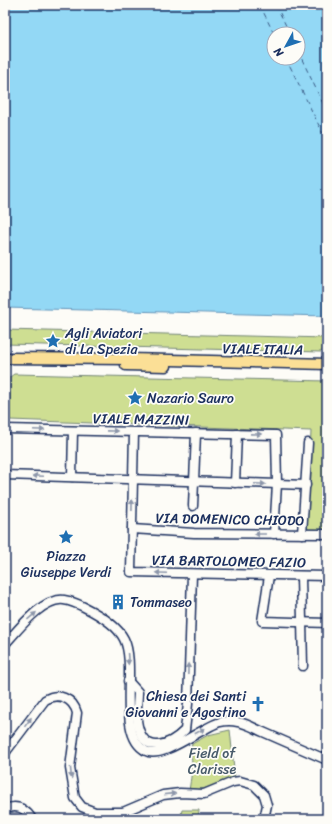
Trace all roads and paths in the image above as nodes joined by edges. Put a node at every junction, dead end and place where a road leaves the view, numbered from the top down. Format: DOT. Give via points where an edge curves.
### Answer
graph roads {
  1 [pos="6,360"];
  2 [pos="327,364"];
  3 [pos="5,429"];
  4 [pos="73,430"];
  5 [pos="134,432"];
  6 [pos="196,433"];
  7 [pos="237,434"];
  8 [pos="308,442"];
  9 [pos="5,475"];
  10 [pos="72,477"];
  11 [pos="133,479"];
  12 [pos="193,481"];
  13 [pos="235,483"];
  14 [pos="277,484"];
  15 [pos="306,485"];
  16 [pos="193,506"];
  17 [pos="132,529"];
  18 [pos="274,534"];
  19 [pos="302,534"];
  20 [pos="327,534"];
  21 [pos="192,574"];
  22 [pos="269,576"];
  23 [pos="302,576"];
  24 [pos="327,576"];
  25 [pos="302,623"];
  26 [pos="327,623"];
  27 [pos="5,644"];
  28 [pos="303,666"];
  29 [pos="128,681"];
  30 [pos="5,753"];
  31 [pos="327,760"];
  32 [pos="5,810"];
  33 [pos="32,819"];
  34 [pos="264,819"];
  1 -- 2 [label="main road, VIALE ITALIA" via="95,359"];
  3 -- 4 [label="street, VIALE MAZZINI, one-way"];
  4 -- 5 [label="street, VIALE MAZZINI, one-way"];
  4 -- 10 [label="street"];
  5 -- 6 [label="street, VIALE MAZZINI"];
  5 -- 11 [label="street"];
  6 -- 7 [label="street, VIALE MAZZINI"];
  6 -- 12 [label="street"];
  7 -- 13 [label="street"];
  7 -- 14 [label="street, VIALE MAZZINI, one-way" via="276,435"];
  8 -- 15 [label="street"];
  10 -- 9 [label="street, one-way"];
  10 -- 11 [label="street"];
  11 -- 12 [label="street"];
  17 -- 11 [label="street, one-way"];
  12 -- 13 [label="street"];
  12 -- 16 [label="street"];
  13 -- 14 [label="street, one-way"];
  14 -- 15 [label="street"];
  14 -- 18 [label="street"];
  15 -- 19 [label="street"];
  18 -- 17 [label="street, VIA DOMENICO CHIODO, one-way"];
  21 -- 17 [label="street, VIA BARTOLOMEO FAZIO, one-way" via="131,572"];
  18 -- 19 [label="street, VIA DOMENICO CHIODO"];
  19 -- 20 [label="street, VIA DOMENICO CHIODO"];
  21 -- 22 [label="street, VIA BARTOLOMEO FAZIO"];
  29 -- 21 [label="street, one-way" via="138,692 136,714 138,725 147,742 161,746 185,730"];
  22 -- 23 [label="street, VIA BARTOLOMEO FAZIO"];
  22 -- 25 [label="street" via="262,621"];
  23 -- 24 [label="street, VIA BARTOLOMEO FAZIO"];
  23 -- 25 [label="street"];
  25 -- 26 [label="street"];
  25 -- 28 [label="street"];
  27 -- 29 [label="street, one-way" via="29,618 49,604 56,600 75,603 110,623 124,639"];
  29 -- 31 [label="street, one-way" via="131,730 145,751 158,753 207,727 222,722 239,722"];
  30 -- 34 [label="street, one-way" via="45,700 61,696 74,704 77,713 70,768 75,798 82,807 95,812 124,812 163,795 204,794 240,781 254,786 264,795 267,805"];
  32 -- 33 [label="street" via="21,807"];
}
